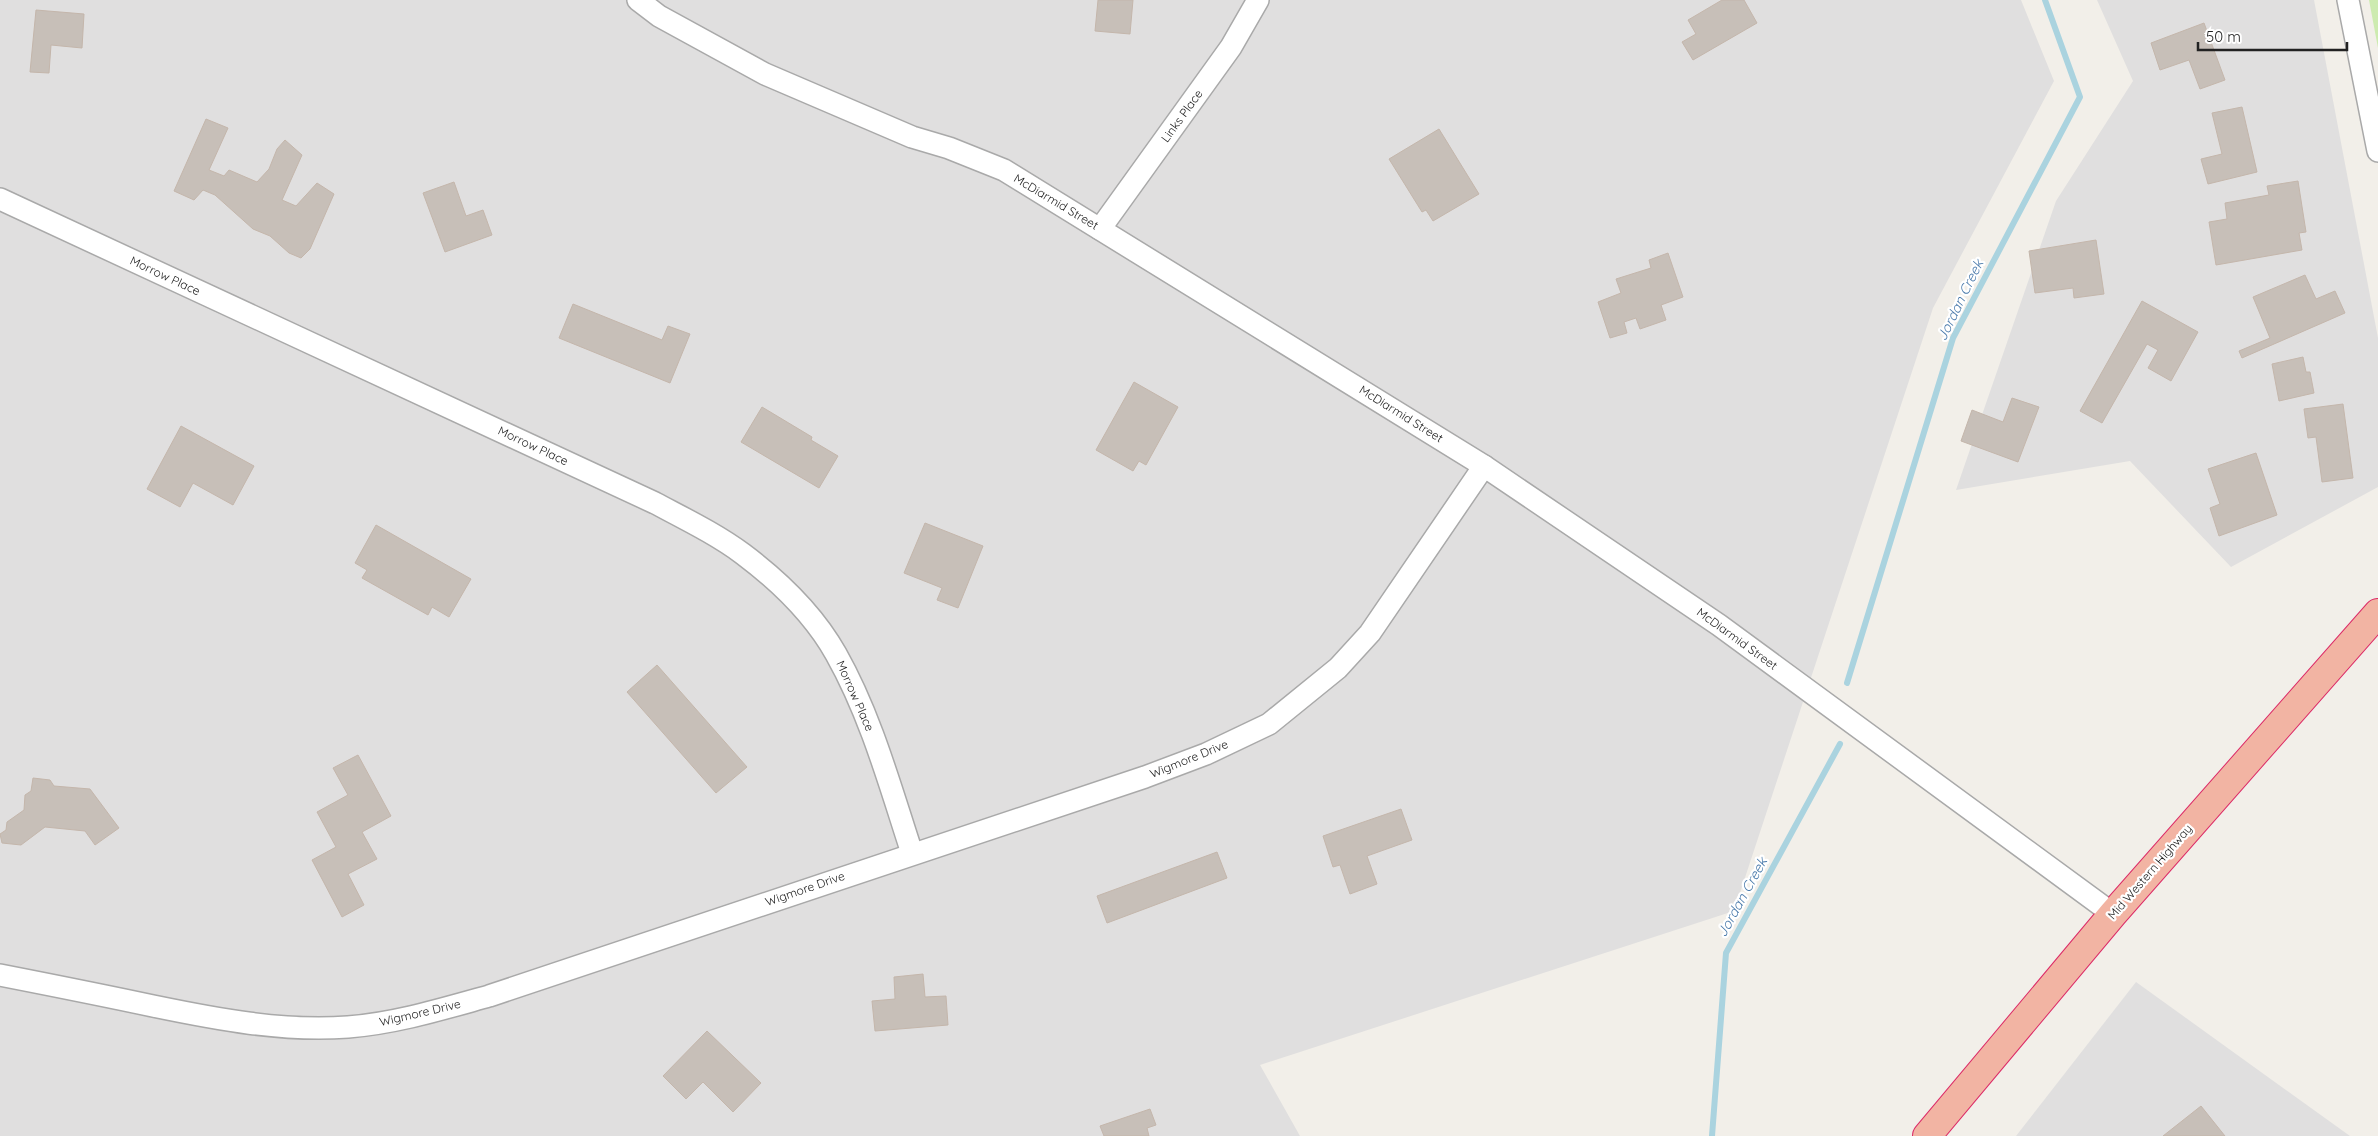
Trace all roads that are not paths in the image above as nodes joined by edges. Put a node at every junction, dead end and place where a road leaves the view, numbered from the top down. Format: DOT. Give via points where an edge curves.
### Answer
graph roads {
  1 [pos="638,0"];
  2 [pos="1258,0"];
  3 [pos="2348,0"];
  4 [pos="2378,150"];
  5 [pos="0,199"];
  6 [pos="1100,229"];
  7 [pos="1484,466"];
  8 [pos="2378,613"];
  9 [pos="912,853"];
  10 [pos="2113,914"];
  11 [pos="0,975"];
  12 [pos="1927,1136"];
  1 -- 6 [label="street, McDiarmid Street" via="765,74 912,137 1004,170"];
  2 -- 6 [label="street, Links Place" via="1231,47"];
  3 -- 4 [label="street"];
  5 -- 9 [label="street, Morrow Place" via="654,503 710,532 743,554 788,592 836,652 873,737"];
  6 -- 7 [label="street, McDiarmid Street"];
  7 -- 9 [label="street, Wigmore Drive" via="1370,633 1338,668 1269,724 1206,754 1145,777"];
  7 -- 10 [label="street, McDiarmid Street" via="1719,625"];
  8 -- 10 [label="highway, Mid Western Highway"];
  9 -- 11 [label="street, Wigmore Drive" via="489,996 382,1023 310,1027 244,1022"];
  10 -- 12 [label="highway, Mid Western Highway"];
}
